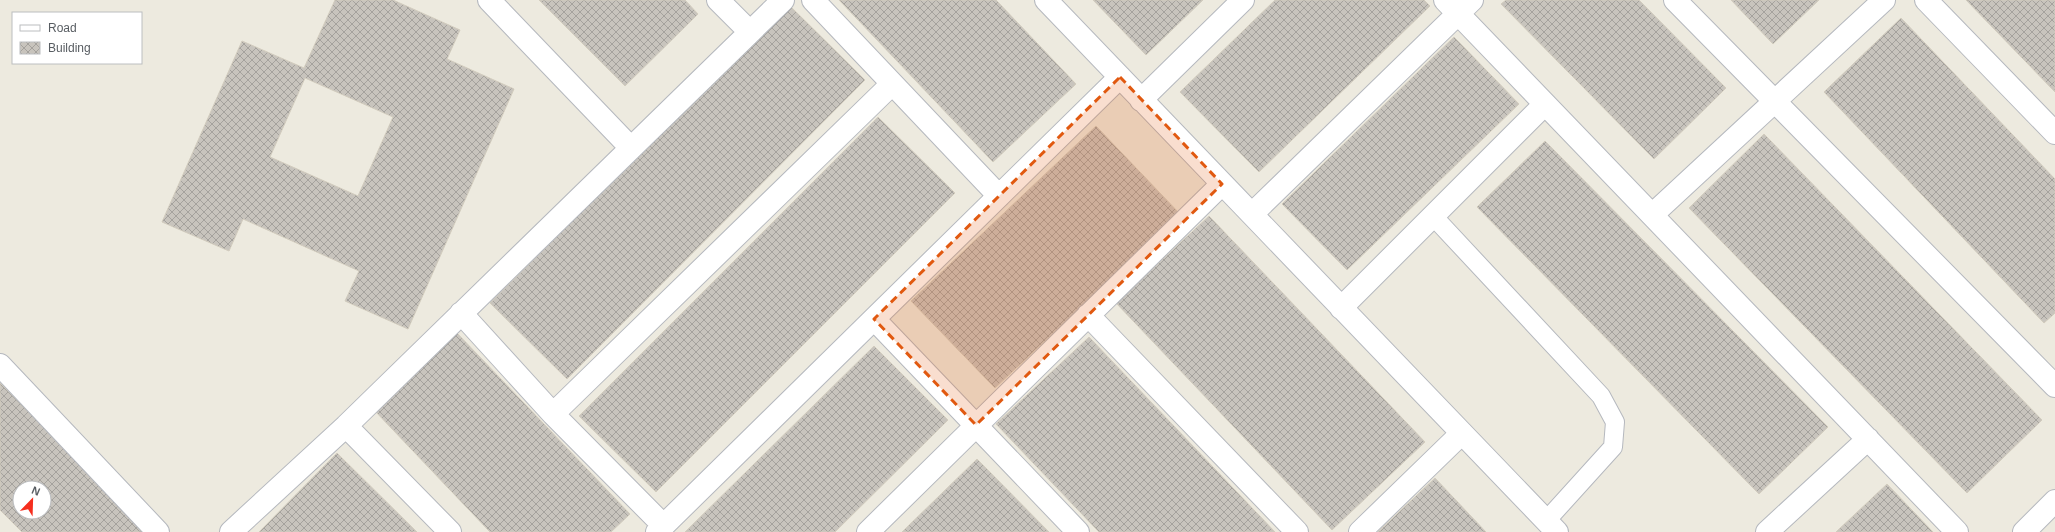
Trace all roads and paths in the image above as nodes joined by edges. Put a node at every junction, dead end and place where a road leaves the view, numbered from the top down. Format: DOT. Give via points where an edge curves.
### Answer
graph roads {
  1 [pos="489,0"];
  2 [pos="718,0"];
  3 [pos="783,0"];
  4 [pos="813,0"];
  5 [pos="1046,0"];
  6 [pos="1243,0"];
  7 [pos="1675,0"];
  8 [pos="1884,0"];
  9 [pos="1926,0"];
  10 [pos="1458,5"];
  11 [pos="750,32"];
  12 [pos="1120,77"];
  13 [pos="892,84"];
  14 [pos="1141,100"];
  15 [pos="1775,102"];
  16 [pos="1545,104"];
  17 [pos="2055,133"];
  18 [pos="631,148"];
  19 [pos="1222,184"];
  20 [pos="999,196"];
  21 [pos="1252,214"];
  22 [pos="1652,215"];
  23 [pos="1433,216"];
  24 [pos="1341,308"];
  25 [pos="461,313"];
  26 [pos="1088,315"];
  27 [pos="874,319"];
  28 [pos="0,365"];
  29 [pos="2055,386"];
  30 [pos="553,414"];
  31 [pos="976,425"];
  32 [pos="346,426"];
  33 [pos="1462,433"];
  34 [pos="1868,439"];
  35 [pos="2055,501"];
  36 [pos="1551,526"];
  37 [pos="660,529"];
  38 [pos="158,532"];
  39 [pos="232,532"];
  40 [pos="450,532"];
  41 [pos="868,532"];
  42 [pos="1078,532"];
  43 [pos="1297,532"];
  44 [pos="1360,532"];
  45 [pos="1767,532"];
  46 [pos="1957,532"];
  47 [pos="2024,532"];
  1 -- 18 [label="street"];
  2 -- 11 [label="street"];
  3 -- 11 [label="street"];
  4 -- 13 [label="street"];
  5 -- 12 [label="street"];
  6 -- 14 [label="street"];
  7 -- 15 [label="street"];
  8 -- 15 [label="street"];
  9 -- 17 [label="street"];
  10 -- 16 [label="street"];
  10 -- 21 [label="street"];
  11 -- 18 [label="street"];
  12 -- 14 [label="street"];
  12 -- 20 [label="street"];
  13 -- 20 [label="street"];
  13 -- 30 [label="street"];
  14 -- 19 [label="street"];
  15 -- 22 [label="street"];
  15 -- 29 [label="street"];
  16 -- 22 [label="street"];
  16 -- 23 [label="street"];
  18 -- 25 [label="street"];
  19 -- 21 [label="street"];
  19 -- 26 [label="street"];
  20 -- 27 [label="street"];
  21 -- 24 [label="street"];
  22 -- 34 [label="street"];
  23 -- 24 [label="street"];
  23 -- 36 [label="lane" via="1601,396 1615,422 1613,447"];
  24 -- 33 [label="street"];
  25 -- 30 [label="street"];
  25 -- 32 [label="street"];
  26 -- 31 [label="street"];
  26 -- 43 [label="street"];
  27 -- 31 [label="street"];
  27 -- 37 [label="street"];
  28 -- 38 [label="street"];
  30 -- 37 [label="street"];
  31 -- 41 [label="street"];
  31 -- 42 [label="street"];
  32 -- 39 [label="street"];
  32 -- 40 [label="street"];
  33 -- 36 [label="street"];
  33 -- 44 [label="street"];
  34 -- 45 [label="street"];
  34 -- 46 [label="street"];
  35 -- 47 [label="street"];
}
